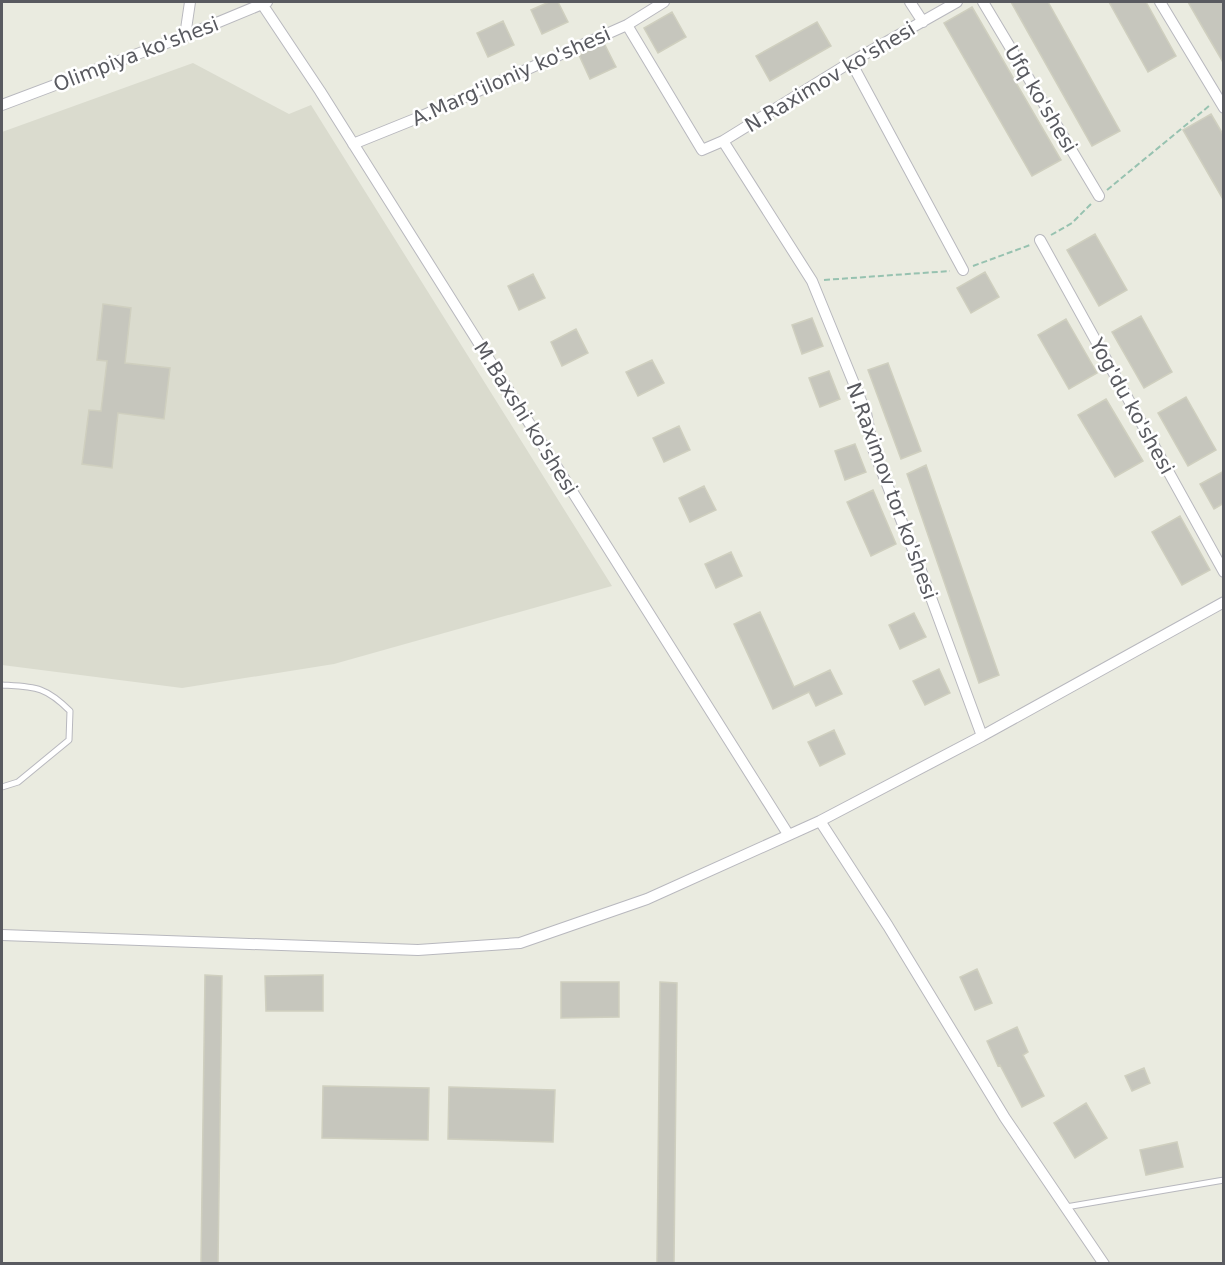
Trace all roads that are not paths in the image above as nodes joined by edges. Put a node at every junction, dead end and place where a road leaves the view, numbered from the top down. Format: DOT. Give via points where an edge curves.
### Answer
graph roads {
  1 [pos="190,2"];
  2 [pos="664,2"];
  3 [pos="910,2"];
  4 [pos="957,2"];
  5 [pos="983,2"];
  6 [pos="1160,2"];
  7 [pos="266,3"];
  8 [pos="923,22"];
  9 [pos="627,25"];
  10 [pos="185,36"];
  11 [pos="851,62"];
  12 [pos="1221,103"];
  13 [pos="2,105"];
  14 [pos="723,141"];
  15 [pos="353,144"];
  16 [pos="1099,196"];
  17 [pos="1040,240"];
  18 [pos="963,270"];
  19 [pos="1224,572"];
  20 [pos="1224,602"];
  21 [pos="2,685"];
  22 [pos="982,736"];
  23 [pos="2,787"];
  24 [pos="820,821"];
  25 [pos="788,834"];
  26 [pos="2,935"];
  27 [pos="1224,1180"];
  28 [pos="1066,1207"];
  29 [pos="1104,1263"];
  1 -- 10 [label="street"];
  2 -- 9 [label="street, A.Marg'iloniy ko'shesi"];
  3 -- 8 [label="street"];
  4 -- 8 [label="street, N.Raximov ko'shesi"];
  5 -- 16 [label="street, Ufq ko'shesi"];
  6 -- 12 [label="street"];
  7 -- 10 [label="street, Olimpiya ko'shesi"];
  7 -- 15 [label="street, M.Baxshi ko'shesi"];
  8 -- 11 [label="street, N.Raximov ko'shesi"];
  9 -- 14 [label="street, N.Raximov ko'shesi" via="702,150"];
  9 -- 15 [label="street, A.Marg'iloniy ko'shesi"];
  10 -- 13 [label="street, Olimpiya ko'shesi"];
  11 -- 14 [label="street, N.Raximov ko'shesi"];
  11 -- 18 [label="street"];
  14 -- 22 [label="street, N.Raximov tor ko'shesi" via="812,281 866,412 873,449"];
  15 -- 25 [label="street, M.Baxshi ko'shesi"];
  17 -- 19 [label="street, Yog'du ko'shesi"];
  20 -- 22 [label="street"];
  21 -- 23 [label="lane" via="38,687 70,711 70,729 69,740 18,782"];
  22 -- 24 [label="street"];
  24 -- 25 [label="street"];
  24 -- 28 [label="street" via="1005,1118"];
  25 -- 26 [label="street" via="647,899 520,943 418,950"];
  27 -- 28 [label="lane"];
  28 -- 29 [label="street"];
}
